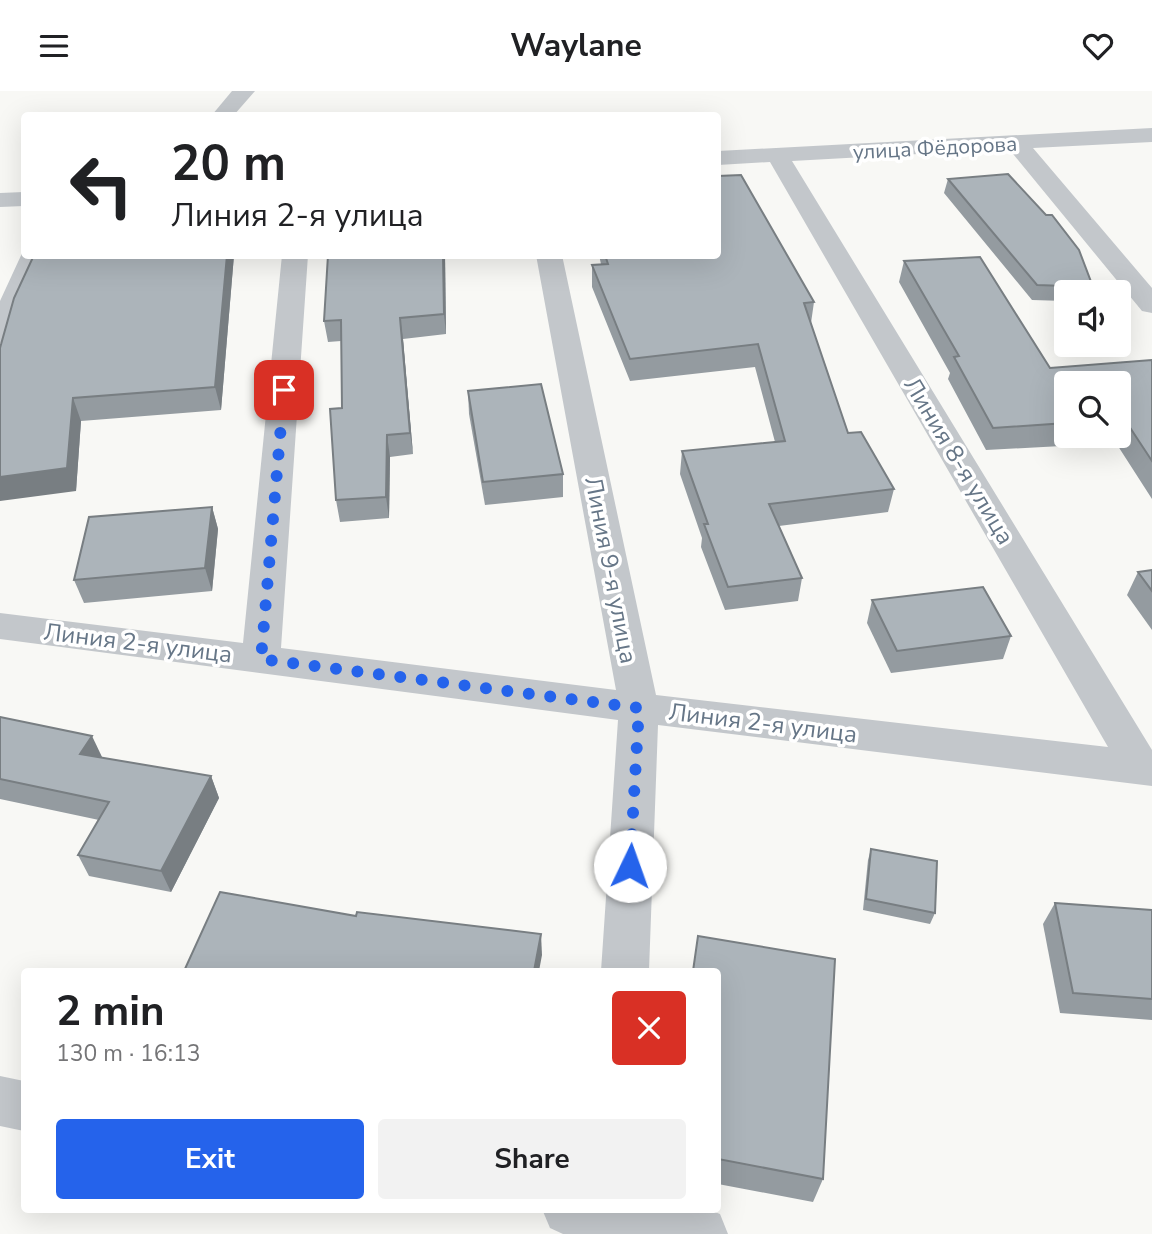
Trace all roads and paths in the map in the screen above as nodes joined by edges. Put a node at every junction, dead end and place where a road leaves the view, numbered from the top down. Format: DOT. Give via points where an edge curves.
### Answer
graph roads {
  1 [pos="244,91"];
  2 [pos="226,112"];
  3 [pos="1152,135"];
  4 [pos="1017,144"];
  5 [pos="777,155"];
  6 [pos="721,158"];
  7 [pos="21,199"];
  8 [pos="0,200"];
  9 [pos="31,259"];
  10 [pos="295,259"];
  11 [pos="549,259"];
  12 [pos="1152,305"];
  13 [pos="0,334"];
  14 [pos="0,626"];
  15 [pos="261,659"];
  16 [pos="639,708"];
  17 [pos="1147,768"];
  18 [pos="625,968"];
  19 [pos="0,1101"];
  20 [pos="21,1105"];
  21 [pos="601,1217"];
  22 [pos="700,1234"];
  1 -- 2 [label="street"];
  3 -- 4 [label="street, улица Фёдорова"];
  4 -- 5 [label="street, улица Фёдорова"];
  4 -- 12 [label="street"];
  5 -- 6 [label="street, улица Фёдорова"];
  5 -- 17 [label="street, Линия 8-я улица"];
  7 -- 8 [label="street"];
  9 -- 13 [label="street"];
  10 -- 15 [label="street"];
  11 -- 16 [label="street, Линия 9-я улица"];
  14 -- 15 [label="street, Линия 2-я улица"];
  15 -- 16 [label="street, Линия 2-я улица"];
  16 -- 17 [label="street, Линия 2-я улица"];
  16 -- 18 [label="street, Линия 9-я улица"];
  19 -- 20 [label="street"];
  21 -- 22 [label="street"];
}
